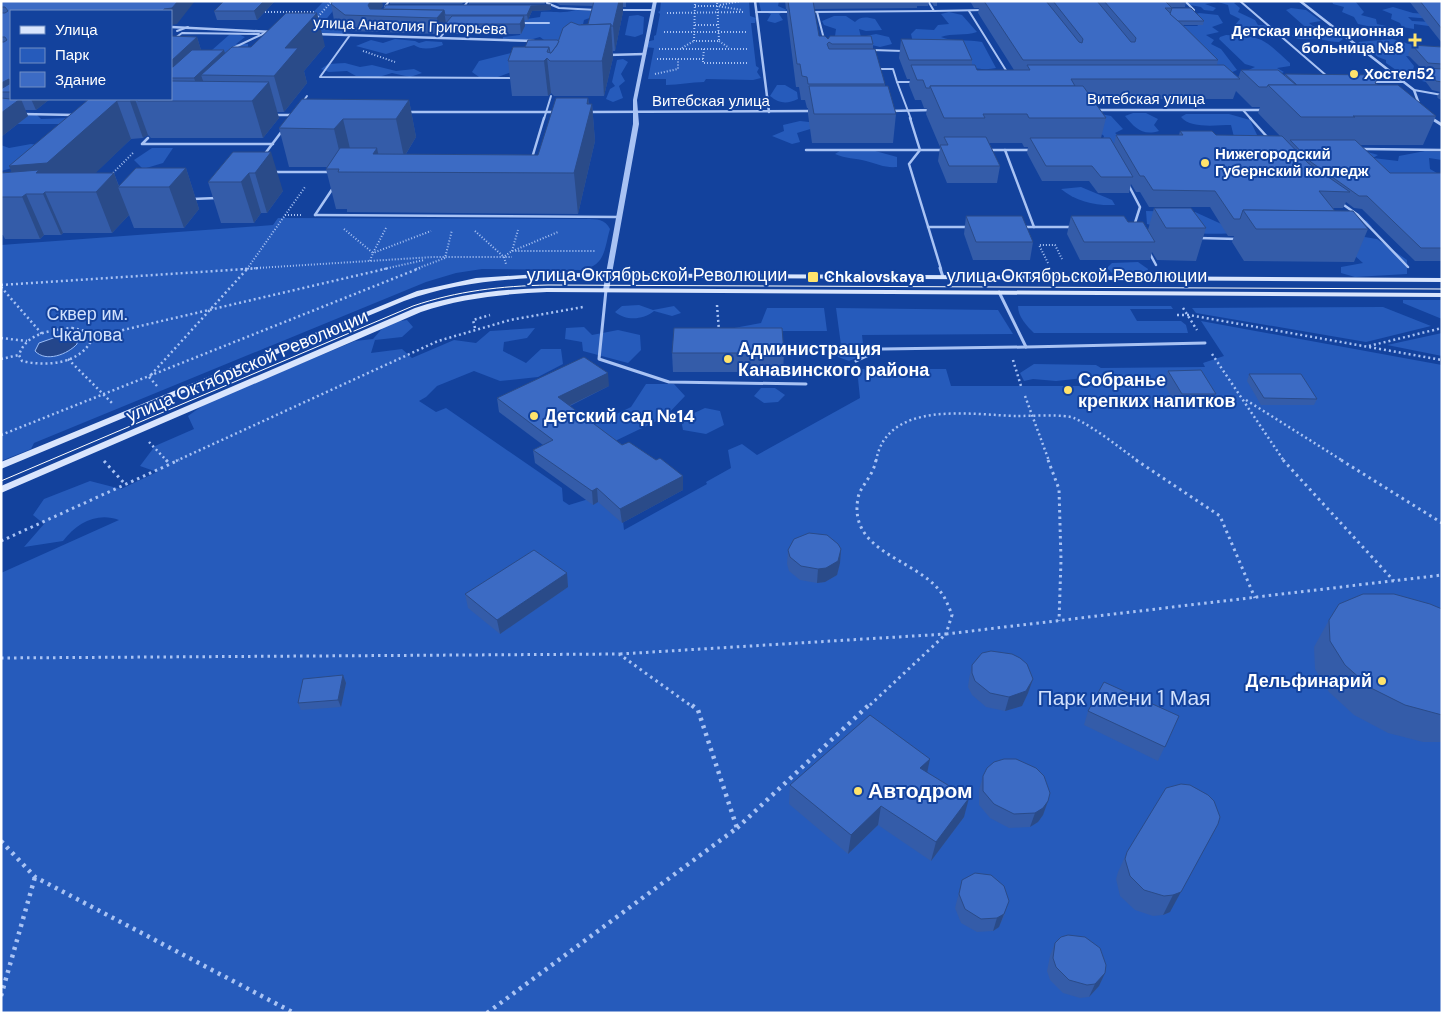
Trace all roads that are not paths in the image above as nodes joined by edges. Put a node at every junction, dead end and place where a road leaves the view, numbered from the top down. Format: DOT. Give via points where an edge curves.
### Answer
graph roads {
  1 [pos="389,1"];
  2 [pos="468,1"];
  3 [pos="547,1"];
  4 [pos="655,1"];
  5 [pos="755,1"];
  6 [pos="928,1"];
  7 [pos="1185,1"];
  8 [pos="1240,1"];
  9 [pos="1300,1"];
  10 [pos="391,7"];
  11 [pos="545,7"];
  12 [pos="555,7"];
  13 [pos="472,8"];
  14 [pos="592,10"];
  15 [pos="600,10"];
  16 [pos="617,10"];
  17 [pos="969,10"];
  18 [pos="985,10"];
  19 [pos="1184,10"];
  20 [pos="654,11"];
  21 [pos="934,11"];
  22 [pos="756,12"];
  23 [pos="799,12"];
  24 [pos="808,12"];
  25 [pos="817,12"];
  26 [pos="591,14"];
  27 [pos="442,22"];
  28 [pos="520,23"];
  29 [pos="550,23"];
  30 [pos="172,27"];
  31 [pos="188,28"];
  32 [pos="178,31"];
  33 [pos="267,32"];
  34 [pos="274,32"];
  35 [pos="262,34"];
  36 [pos="303,34"];
  37 [pos="350,35"];
  38 [pos="440,38"];
  39 [pos="172,40"];
  40 [pos="824,40"];
  41 [pos="536,42"];
  42 [pos="865,50"];
  43 [pos="903,51"];
  44 [pos="226,54"];
  45 [pos="645,54"];
  46 [pos="600,55"];
  47 [pos="874,69"];
  48 [pos="1008,74"];
  49 [pos="1393,74"];
  50 [pos="1432,75"];
  51 [pos="320,77"];
  52 [pos="519,78"];
  53 [pos="897,82"];
  54 [pos="916,82"];
  55 [pos="1334,82"];
  56 [pos="1369,82"];
  57 [pos="1404,82"];
  58 [pos="316,83"];
  59 [pos="1414,90"];
  60 [pos="1442,95"];
  61 [pos="307,96"];
  62 [pos="551,96"];
  63 [pos="888,110"];
  64 [pos="908,110"];
  65 [pos="938,110"];
  66 [pos="1087,110"];
  67 [pos="1243,110"];
  68 [pos="1270,110"];
  69 [pos="1412,110"];
  70 [pos="819,111"];
  71 [pos="398,112"];
  72 [pos="546,112"];
  73 [pos="565,112"];
  74 [pos="584,112"];
  75 [pos="635,112"];
  76 [pos="769,112"];
  77 [pos="21,114"];
  78 [pos="302,114"];
  79 [pos="81,115"];
  80 [pos="265,115"];
  81 [pos="294,115"];
  82 [pos="1428,115"];
  83 [pos="288,123"];
  84 [pos="1442,126"];
  85 [pos="283,130"];
  86 [pos="148,138"];
  87 [pos="1273,143"];
  88 [pos="274,144"];
  89 [pos="1355,149"];
  90 [pos="806,150"];
  91 [pos="920,150"];
  92 [pos="948,150"];
  93 [pos="986,150"];
  94 [pos="1005,150"];
  95 [pos="1033,150"];
  96 [pos="1442,150"];
  97 [pos="263,156"];
  98 [pos="531,161"];
  99 [pos="264,172"];
  100 [pos="334,172"];
  101 [pos="1127,183"];
  102 [pos="336,184"];
  103 [pos="222,198"];
  104 [pos="185,199"];
  105 [pos="1334,199"];
  106 [pos="620,217"];
  107 [pos="1074,226"];
  108 [pos="1124,226"];
  109 [pos="928,227"];
  110 [pos="976,227"];
  111 [pos="1015,227"];
  112 [pos="1034,227"];
  113 [pos="1193,237"];
  114 [pos="1242,239"];
  115 [pos="1147,250"];
  116 [pos="1156,265"];
  117 [pos="1408,267"];
  118 [pos="608,276"];
  119 [pos="943,277"];
  120 [pos="994,278"];
  121 [pos="1442,280"];
  122 [pos="606,290"];
  123 [pos="947,292"];
  124 [pos="999,292"];
  125 [pos="1442,294"];
  126 [pos="1205,343"];
  127 [pos="1026,347"];
  128 [pos="856,361"];
  129 [pos="806,384"];
  130 [pos="1,466"];
  131 [pos="1,490"];
  1 -- 10 [label="lane" via="385,7"];
  2 -- 13 [label="lane" via="463,8"];
  3 -- 12 [label="lane"];
  4 -- 20 [label="street"];
  5 -- 22 [label="street"];
  6 -- 21 [label="lane"];
  7 -- 19 [label="lane" via="1194,10"];
  8 -- 55 [label="lane"];
  9 -- 49 [label="street"];
  11 -- 12 [label="lane"];
  12 -- 14 [label="lane"];
  14 -- 15 [label="lane"];
  14 -- 26 [label="lane"];
  16 -- 20 [label="lane"];
  17 -- 18 [label="lane"];
  17 -- 21 [label="lane"];
  17 -- 48 [label="lane"];
  20 -- 45 [label="street"];
  21 -- 25 [label="lane"];
  22 -- 23 [label="lane"];
  22 -- 76 [label="street"];
  24 -- 25 [label="lane"];
  25 -- 40 [label="lane"];
  27 -- 38 [label="lane" via="452,22"];
  28 -- 29 [label="lane"];
  30 -- 31 [label="street"];
  31 -- 32 [label="lane"];
  31 -- 33 [label="street"];
  33 -- 34 [label="street"];
  33 -- 35 [label="lane"];
  35 -- 39 [label="lane" via="182,33"];
  35 -- 44 [label="lane"];
  36 -- 37 [label="street, улица Анатолия Григорьева"];
  37 -- 38 [label="street, улица Анатолия Григорьева"];
  37 -- 51 [label="lane"];
  38 -- 41 [label="street, улица Анатолия Григорьева"];
  42 -- 43 [label="lane"];
  45 -- 46 [label="street"];
  45 -- 75 [label="street"];
  47 -- 53 [label="lane" via="893,69"];
  49 -- 50 [label="lane"];
  49 -- 57 [label="street"];
  51 -- 52 [label="lane"];
  51 -- 58 [label="lane"];
  53 -- 54 [label="lane"];
  53 -- 64 [label="lane"];
  56 -- 57 [label="lane"];
  57 -- 59 [label="street"];
  59 -- 60 [label="lane"];
  59 -- 69 [label="street" via="1421,110"];
  61 -- 81 [label="lane"];
  62 -- 72 [label="lane"];
  63 -- 64 [label="street"];
  64 -- 65 [label="street"];
  64 -- 91 [label="lane"];
  66 -- 67 [label="street, Витебская улица"];
  67 -- 68 [label="street, Витебская улица"];
  67 -- 87 [label="lane"];
  70 -- 76 [label="street, Витебская улица"];
  71 -- 72 [label="street"];
  72 -- 73 [label="street"];
  72 -- 98 [label="lane"];
  74 -- 75 [label="street, Витебская улица"];
  75 -- 76 [label="street, Витебская улица"];
  75 -- 106 [label="street" via="636,124"];
  77 -- 79 [label="street"];
  78 -- 81 [label="street"];
  80 -- 81 [label="street"];
  81 -- 83 [label="lane"];
  82 -- 84 [label="street"];
  85 -- 88 [label="lane"];
  86 -- 88 [label="lane" via="142,144"];
  88 -- 97 [label="lane"];
  89 -- 96 [label="lane"];
  90 -- 91 [label="lane"];
  91 -- 92 [label="lane"];
  91 -- 109 [label="lane" via="909,164"];
  93 -- 94 [label="lane"];
  94 -- 95 [label="lane"];
  94 -- 112 [label="lane"];
  99 -- 100 [label="lane"];
  101 -- 108 [label="lane" via="1140,207 1134,226"];
  102 -- 106 [label="lane" via="315,215"];
  103 -- 104 [label="lane"];
  105 -- 117 [label="lane" via="1358,215"];
  106 -- 118 [label="street"];
  107 -- 112 [label="lane"];
  109 -- 110 [label="lane"];
  109 -- 119 [label="lane"];
  111 -- 112 [label="lane"];
  113 -- 114 [label="lane"];
  115 -- 116 [label="lane"];
  118 -- 119 [label="main road, улица Октябрьской Революции"];
  118 -- 122 [label="street"];
  118 -- 130 [label="main road, улица Октябрьской Революции" via="485,277 423,290"];
  119 -- 120 [label="main road, улица Октябрьской Революции"];
  119 -- 123 [label="main road"];
  120 -- 121 [label="main road, улица Октябрьской Революции"];
  120 -- 124 [label="main road"];
  122 -- 123 [label="main road, улица Октябрьской Революции"];
  122 -- 129 [label="lane" via="599,358 668,382"];
  122 -- 131 [label="main road, улица Октябрьской Революции" via="495,292 437,303"];
  123 -- 124 [label="main road, улица Октябрьской Революции"];
  124 -- 125 [label="main road, улица Октябрьской Революции"];
  124 -- 127 [label="lane"];
  126 -- 127 [label="lane"];
  127 -- 128 [label="lane" via="882,349"];
}
